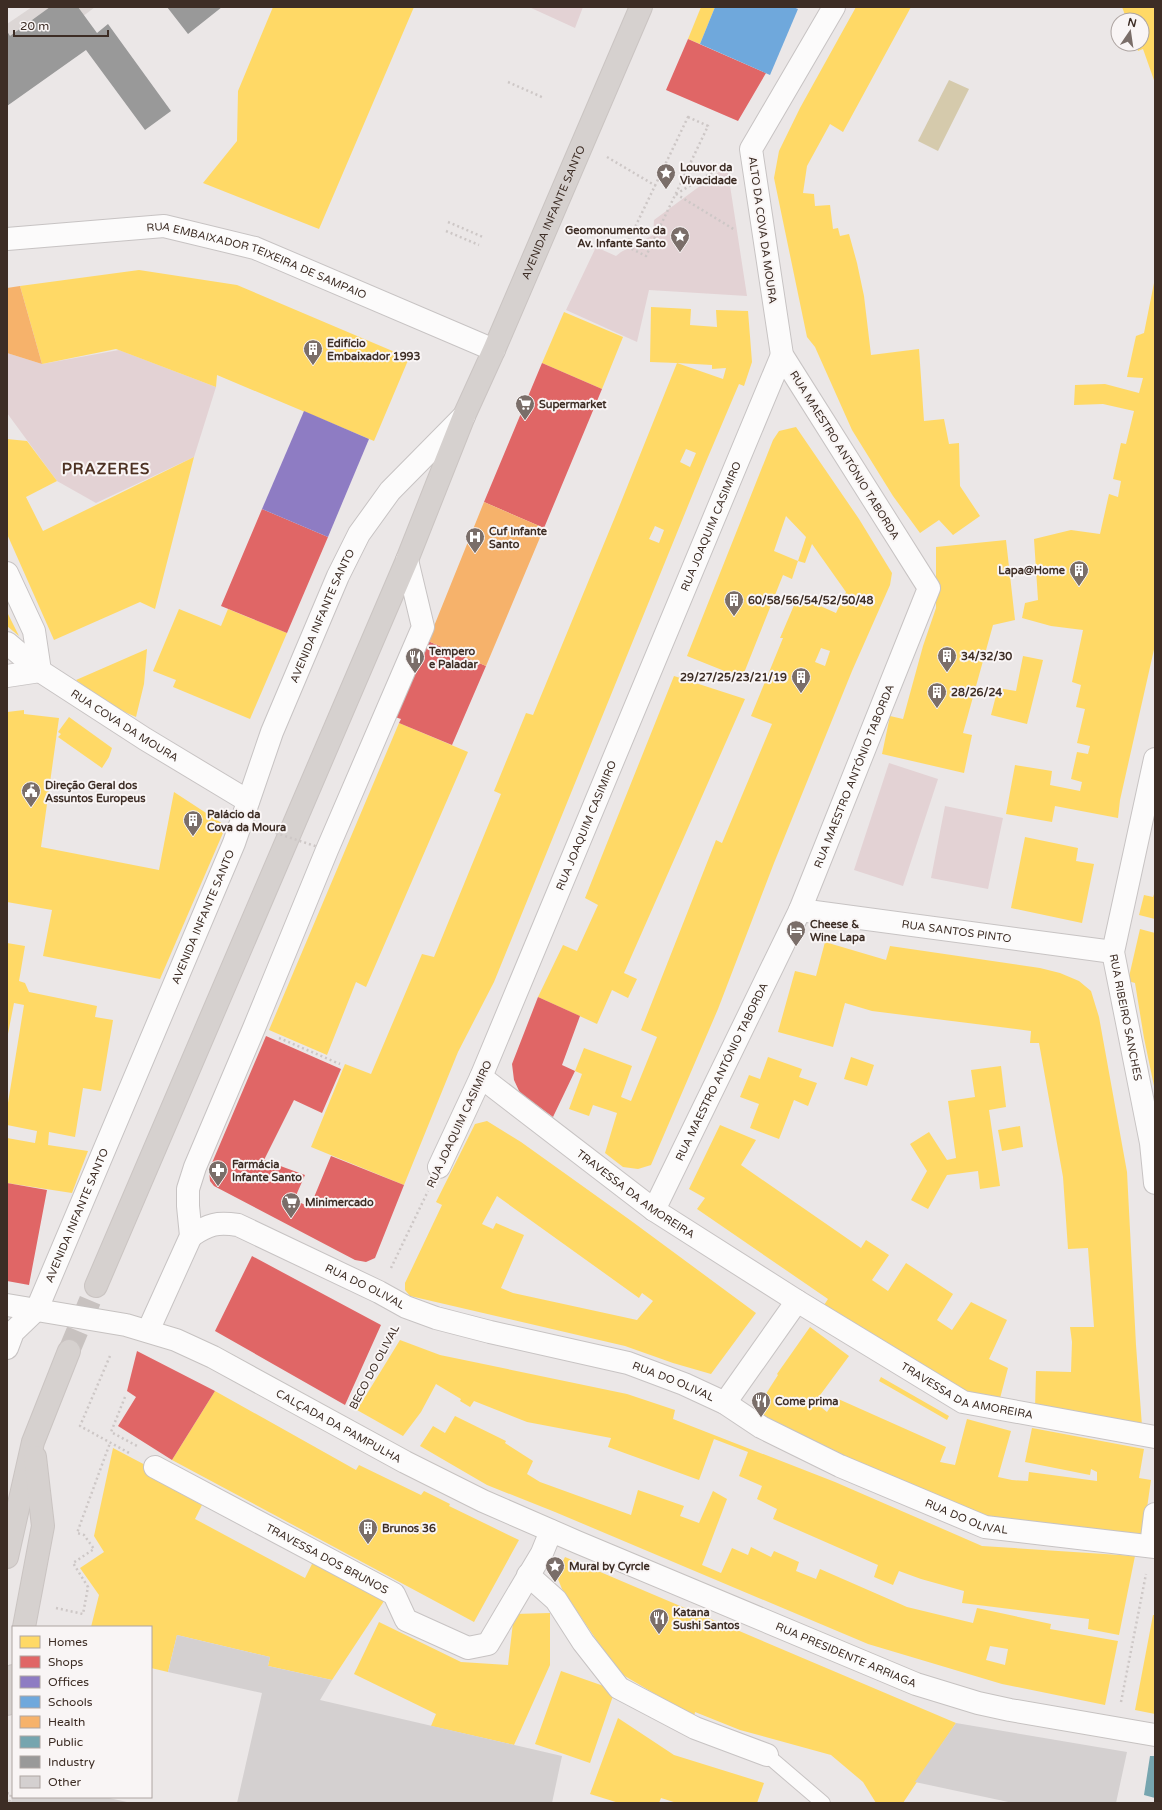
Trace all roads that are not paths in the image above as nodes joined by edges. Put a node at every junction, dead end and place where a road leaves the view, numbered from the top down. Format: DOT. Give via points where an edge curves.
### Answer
graph roads {
  1 [pos="641,7"];
  2 [pos="834,7"];
  3 [pos="7,239"];
  4 [pos="494,350"];
  5 [pos="782,355"];
  6 [pos="464,416"];
  7 [pos="407,560"];
  8 [pos="7,573"];
  9 [pos="7,643"];
  10 [pos="40,671"];
  11 [pos="7,676"];
  12 [pos="1155,759"];
  13 [pos="248,801"];
  14 [pos="800,910"];
  15 [pos="1113,952"];
  16 [pos="481,1077"];
  17 [pos="1153,1143"];
  18 [pos="439,1167"];
  19 [pos="1155,1183"];
  20 [pos="654,1210"];
  21 [pos="191,1236"];
  22 [pos="96,1286"];
  23 [pos="797,1301"];
  24 [pos="7,1304"];
  25 [pos="37,1309"];
  26 [pos="148,1331"];
  27 [pos="7,1348"];
  28 [pos="69,1351"];
  29 [pos="725,1403"];
  30 [pos="1155,1437"];
  31 [pos="33,1442"];
  32 [pos="155,1467"];
  33 [pos="7,1484"];
  34 [pos="1155,1514"];
  35 [pos="551,1531"];
  36 [pos="1153,1547"];
  37 [pos="7,1557"];
  38 [pos="528,1575"];
  39 [pos="24,1626"];
  40 [pos="12,1681"];
  41 [pos="7,1704"];
  42 [pos="1155,1735"];
  43 [pos="767,1755"];
  44 [pos="823,1803"];
  1 -- 4 [label="main road, AVENIDA INFANTE SANTO"];
  2 -- 5 [label="street, ALTO DA COVA DA MOURA" via="752,149"];
  3 -- 4 [label="street, RUA EMBAIXADOR TEIXEIRA DE SAMPAIO" via="164,226 255,248"];
  4 -- 6 [label="main road, AVENIDA INFANTE SANTO"];
  5 -- 14 [label="street, RUA MAESTRO ANTÓNIO TABORDA" via="929,588"];
  5 -- 16 [label="street, RUA JOAQUIM CASIMIRO"];
  6 -- 7 [label="main road, AVENIDA INFANTE SANTO"];
  6 -- 13 [label="street, AVENIDA INFANTE SANTO" via="390,491 359,534 338,576 272,732"];
  7 -- 21 [label="street" via="423,627 326,850 196,1167 188,1189"];
  7 -- 22 [label="main road, AVENIDA INFANTE SANTO"];
  8 -- 10 [label="street" via="34,631"];
  9 -- 10 [label="street, RUA COVA DA MOURA"];
  10 -- 11 [label="street"];
  10 -- 13 [label="street, RUA COVA DA MOURA" via="145,739"];
  12 -- 15 [label="street, RUA RIBEIRO SANCHES"];
  13 -- 25 [label="street, AVENIDA INFANTE SANTO" via="234,843"];
  14 -- 15 [label="street, RUA SANTOS PINTO"];
  14 -- 20 [label="street, RUA MAESTRO ANTÓNIO TABORDA"];
  15 -- 17 [label="street, RUA RIBEIRO SANCHES"];
  16 -- 18 [label="street, RUA JOAQUIM CASIMIRO"];
  16 -- 20 [label="street, TRAVESSA DA AMOREIRA"];
  17 -- 19 [label="street, RUA RIBEIRO SANCHES"];
  20 -- 23 [label="street, TRAVESSA DA AMOREIRA"];
  21 -- 26 [label="street"];
  21 -- 29 [label="street, RUA DO OLIVAL" via="205,1226 223,1223 238,1225 406,1307 436,1318 628,1363"];
  23 -- 29 [label="street"];
  23 -- 30 [label="street, TRAVESSA DA AMOREIRA" via="963,1402"];
  24 -- 25 [label="street, CALÇADA DA PAMPULHA"];
  25 -- 26 [label="street, CALÇADA DA PAMPULHA"];
  25 -- 27 [label="street, AVENIDA INFANTE SANTO" via="13,1332"];
  26 -- 35 [label="street, CALÇADA DA PAMPULHA" via="214,1357 450,1484"];
  28 -- 31 [label="main road"];
  29 -- 36 [label="street, RUA DO OLIVAL" via="761,1427 840,1466 985,1527"];
  31 -- 33 [label="main road"];
  31 -- 37 [label="main road"];
  31 -- 39 [label="main road" via="43,1526"];
  32 -- 38 [label="street, TRAVESSA DOS BRUNOS" via="394,1594 406,1620 468,1648 488,1644"];
  34 -- 36 [label="street"];
  35 -- 38 [label="street, TRAVESSA DOS BRUNOS" via="542,1553"];
  35 -- 42 [label="street, RUA PRESIDENTE ARRIAGA" via="928,1688 978,1704"];
  38 -- 43 [label="street" via="556,1600 583,1642 619,1688 695,1728"];
  40 -- 41 [label="main road"];
  43 -- 44 [label="lane"];
}
